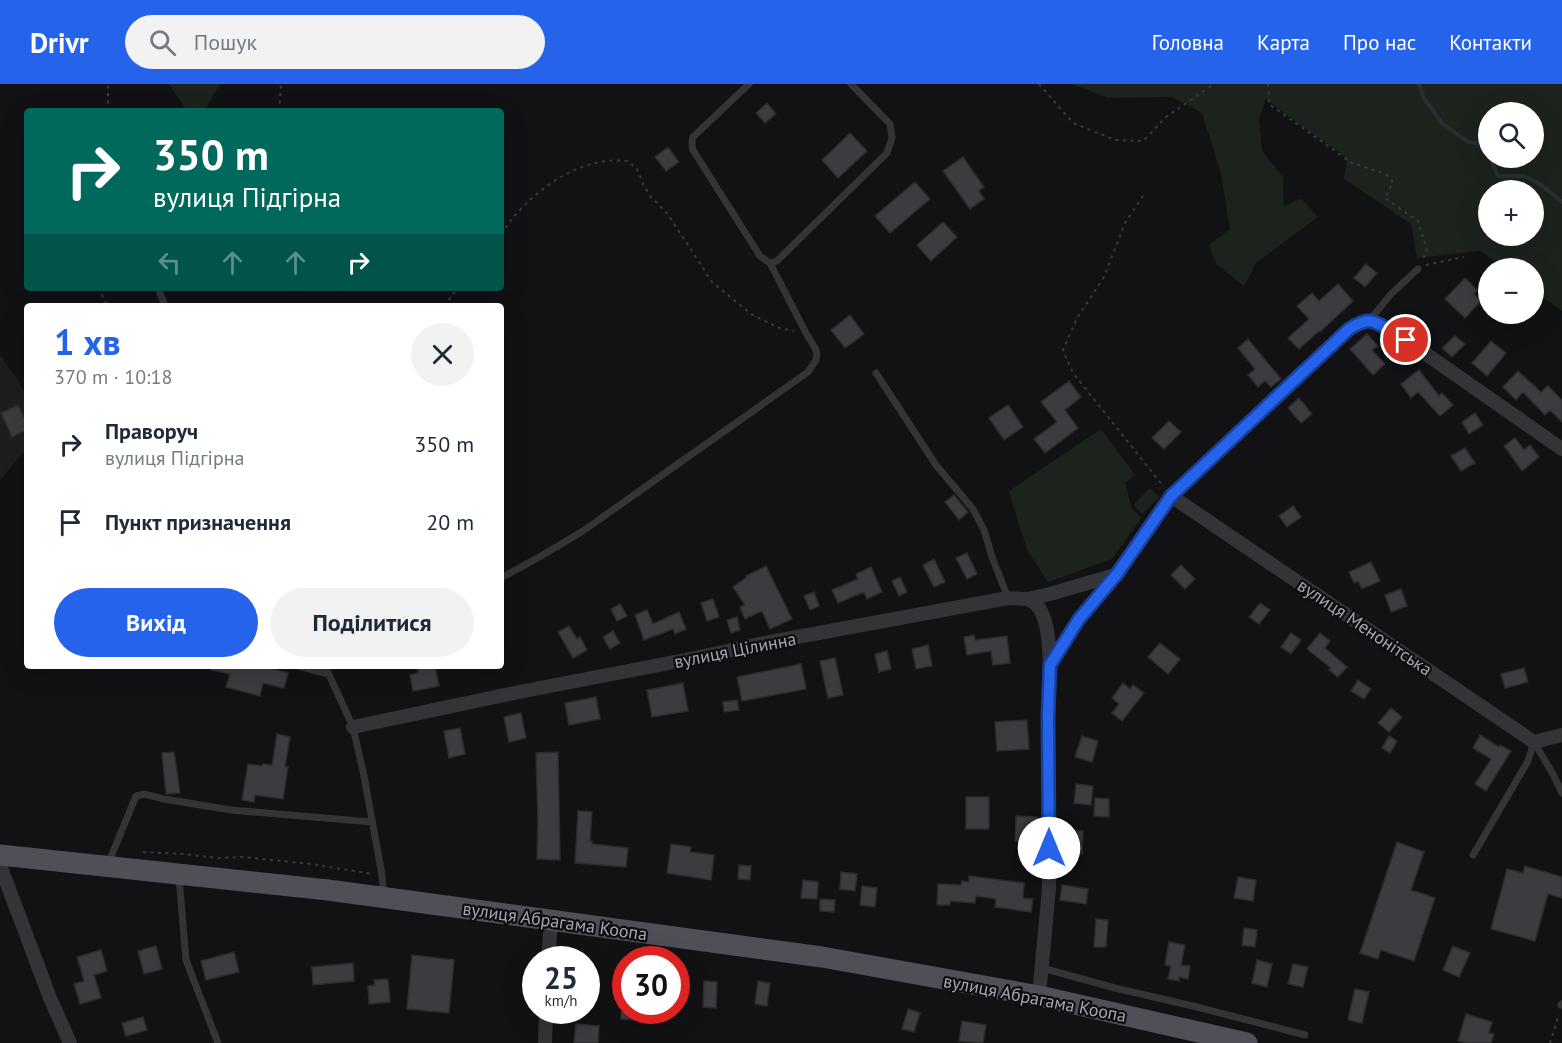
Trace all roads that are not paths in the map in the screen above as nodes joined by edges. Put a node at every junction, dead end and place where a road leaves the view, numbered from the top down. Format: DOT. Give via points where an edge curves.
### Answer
graph roads {
  1 [pos="749,84"];
  2 [pos="851,84"];
  3 [pos="770,263"];
  4 [pos="1418,268"];
  5 [pos="1368,321"];
  6 [pos="876,374"];
  7 [pos="1562,449"];
  8 [pos="1171,496"];
  9 [pos="1117,574"];
  10 [pos="504,576"];
  11 [pos="1008,598"];
  12 [pos="1027,599"];
  13 [pos="1050,665"];
  14 [pos="326,670"];
  15 [pos="353,728"];
  16 [pos="1562,735"];
  17 [pos="1534,742"];
  18 [pos="1562,793"];
  19 [pos="372,822"];
  20 [pos="0,855"];
  21 [pos="1473,855"];
  22 [pos="111,858"];
  23 [pos="0,865"];
  24 [pos="179,874"];
  25 [pos="384,898"];
  26 [pos="552,921"];
  27 [pos="549,946"];
  28 [pos="1042,968"];
  29 [pos="1039,996"];
  30 [pos="546,1024"];
  31 [pos="1305,1035"];
  32 [pos="70,1043"];
  33 [pos="218,1043"];
  34 [pos="545,1043"];
  35 [pos="1247,1043"];
  1 -- 3 [label="lane" via="691,142 760,256"];
  2 -- 3 [label="lane" via="890,124 892,138 887,153 777,261"];
  3 -- 10 [label="lane" via="815,348 813,367 583,531"];
  4 -- 5 [label="lane"];
  5 -- 7 [label="street" via="1406,340"];
  5 -- 8 [label="street" via="1349,329"];
  6 -- 11 [label="lane" via="936,465 974,509"];
  8 -- 9 [label="street"];
  8 -- 17 [label="street, вулиця Менонітська"];
  9 -- 12 [label="street, вулиця Цілинна"];
  9 -- 13 [label="street" via="1079,619"];
  11 -- 12 [label="street, вулиця Цілинна"];
  11 -- 15 [label="street, вулиця Цілинна" via="770,642"];
  12 -- 13 [label="street" via="1035,603 1048,631"];
  13 -- 28 [label="street" via="1048,888"];
  14 -- 15 [label="lane"];
  15 -- 19 [label="lane"];
  16 -- 17 [label="street"];
  17 -- 18 [label="lane"];
  17 -- 21 [label="lane" via="1528,761"];
  19 -- 22 [label="lane" via="231,810 144,794 136,796"];
  19 -- 25 [label="lane"];
  20 -- 22 [label="main road, вулиця Абрагама Коопа"];
  22 -- 24 [label="main road, вулиця Абрагама Коопа"];
  23 -- 32 [label="street"];
  24 -- 25 [label="main road, вулиця Абрагама Коопа"];
  24 -- 33 [label="lane" via="186,960"];
  25 -- 26 [label="main road, вулиця Абрагама Коопа"];
  26 -- 27 [label="street"];
  26 -- 29 [label="main road, вулиця Абрагама Коопа" via="822,957"];
  28 -- 29 [label="street"];
  28 -- 31 [label="lane"];
  29 -- 35 [label="main road, вулиця Абрагама Коопа"];
  30 -- 34 [label="street"];
}
